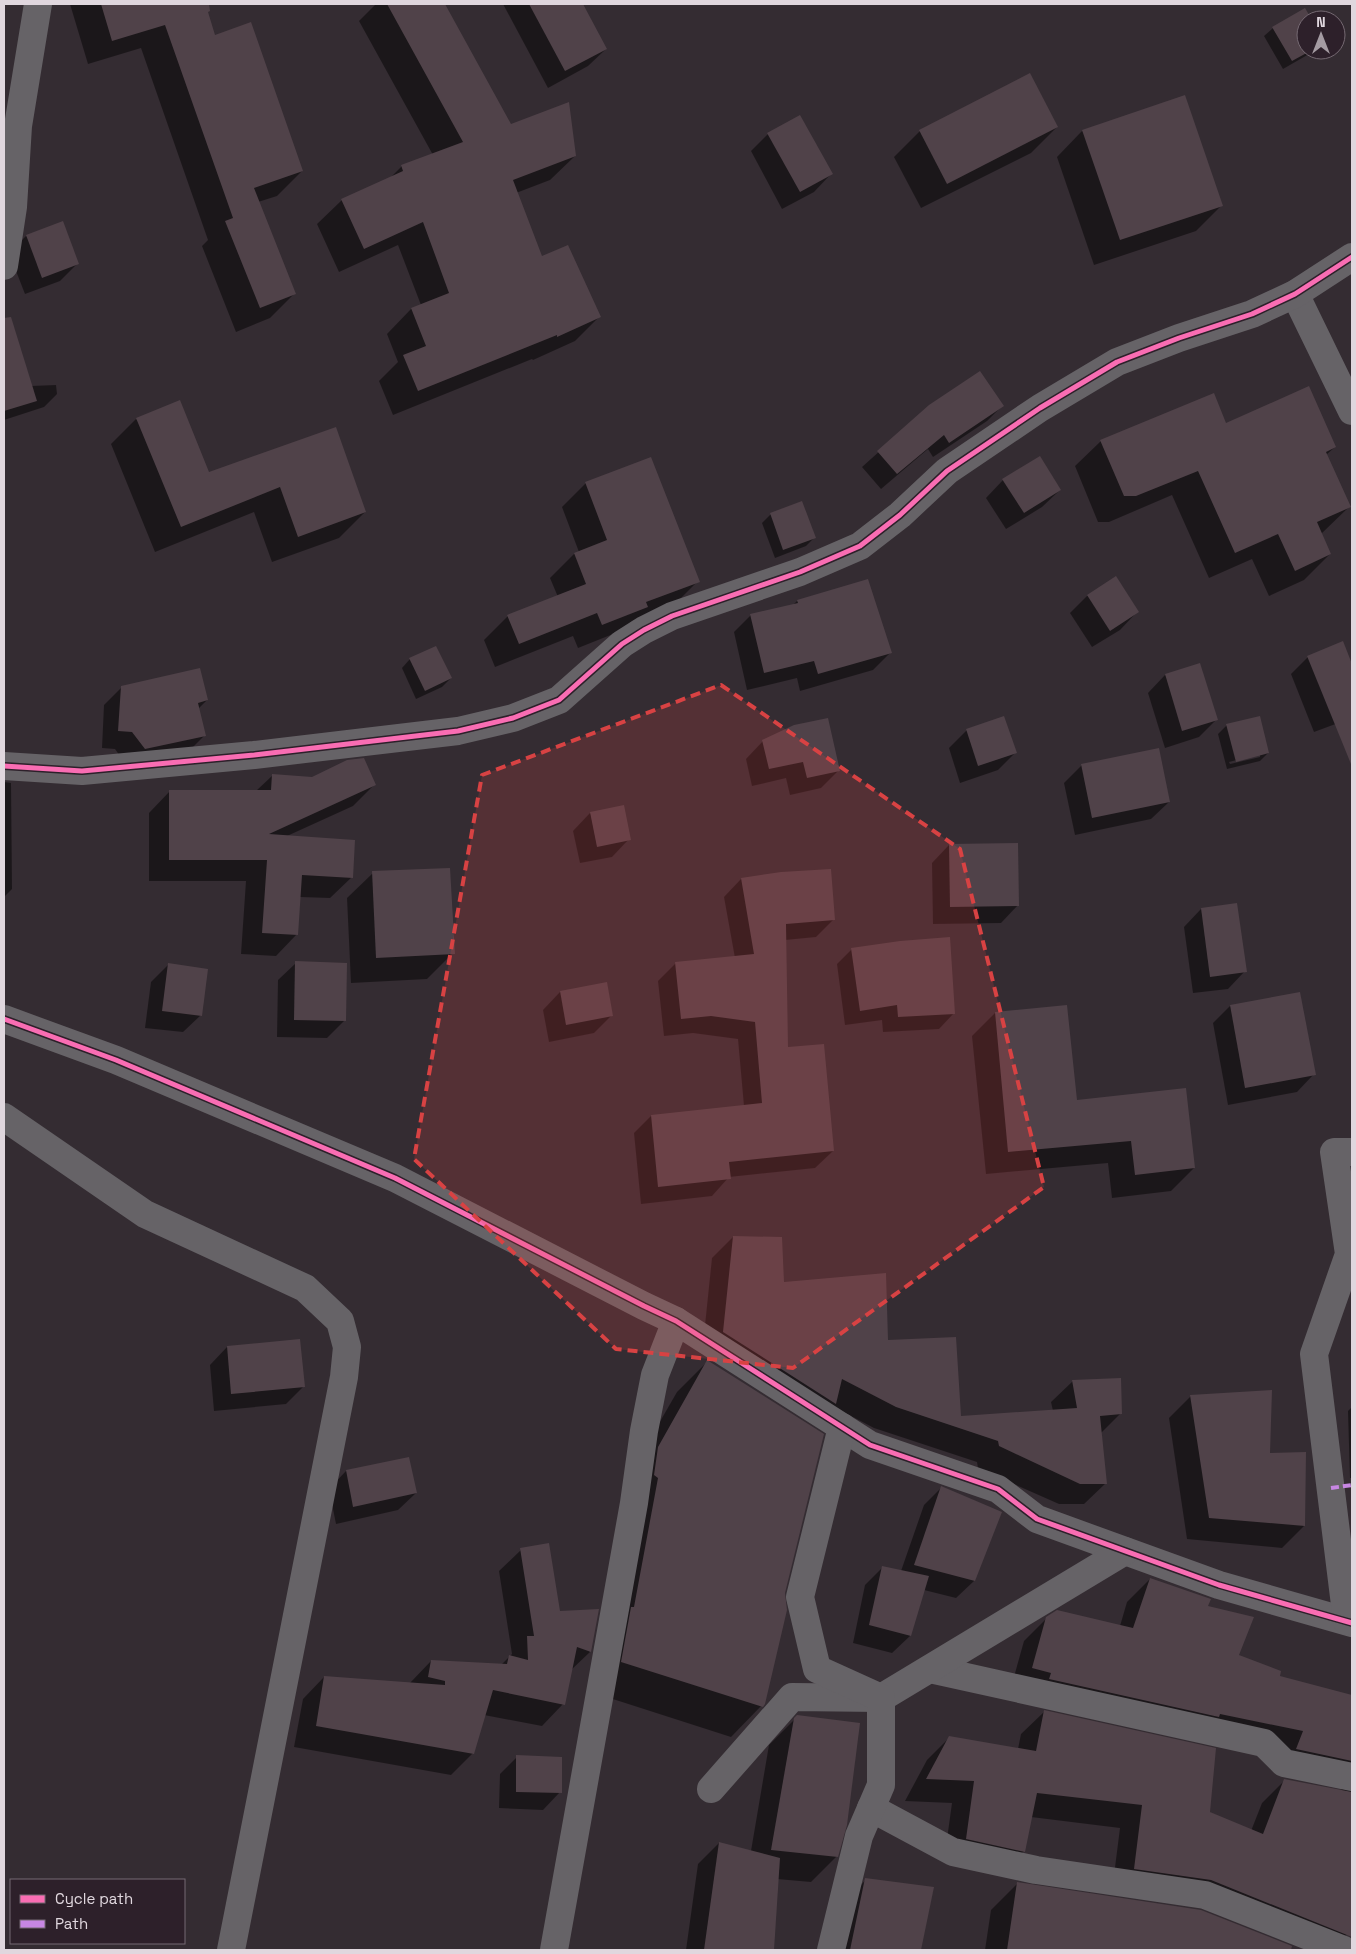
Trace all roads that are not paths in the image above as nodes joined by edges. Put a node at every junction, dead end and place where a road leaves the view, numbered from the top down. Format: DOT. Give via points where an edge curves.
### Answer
graph roads {
  1 [pos="38,4"];
  2 [pos="1352,257"];
  3 [pos="4,266"];
  4 [pos="1295,294"];
  5 [pos="1352,411"];
  6 [pos="4,766"];
  7 [pos="4,1019"];
  8 [pos="4,1117"];
  9 [pos="1352,1152"];
  10 [pos="676,1320"];
  11 [pos="842,1427"];
  12 [pos="1125,1551"];
  13 [pos="1350,1622"];
  14 [pos="930,1669"];
  15 [pos="881,1698"];
  16 [pos="1352,1777"];
  17 [pos="711,1789"];
  18 [pos="871,1808"];
  19 [pos="230,1950"];
  20 [pos="554,1950"];
  21 [pos="831,1950"];
  22 [pos="1344,1950"];
  1 -- 3 [label="street" via="18,126 13,207"];
  2 -- 4 [label="street"];
  4 -- 5 [label="street"];
  4 -- 6 [label="street" via="1252,314 1117,362 1040,408 947,471 900,515 860,546 800,572 672,616 622,644 559,700 513,718 458,731 82,771"];
  7 -- 10 [label="street" via="116,1060 395,1178"];
  8 -- 19 [label="street" via="145,1214 305,1288 340,1320 347,1347 344,1377"];
  9 -- 13 [label="street" via="1334,1152 1349,1254 1314,1354"];
  10 -- 11 [label="street"];
  10 -- 20 [label="street" via="655,1376 648,1412"];
  11 -- 12 [label="street" via="870,1444 998,1488 1037,1519"];
  11 -- 15 [label="street" via="800,1597 817,1669"];
  12 -- 13 [label="street" via="1220,1585"];
  12 -- 14 [label="street"];
  14 -- 15 [label="street"];
  14 -- 16 [label="street" via="1264,1743 1284,1763"];
  15 -- 17 [label="street" via="792,1697"];
  15 -- 18 [label="street" via="881,1785"];
  18 -- 21 [label="street" via="859,1836"];
  18 -- 22 [label="street" via="953,1852 1036,1870 1205,1895"];
}
